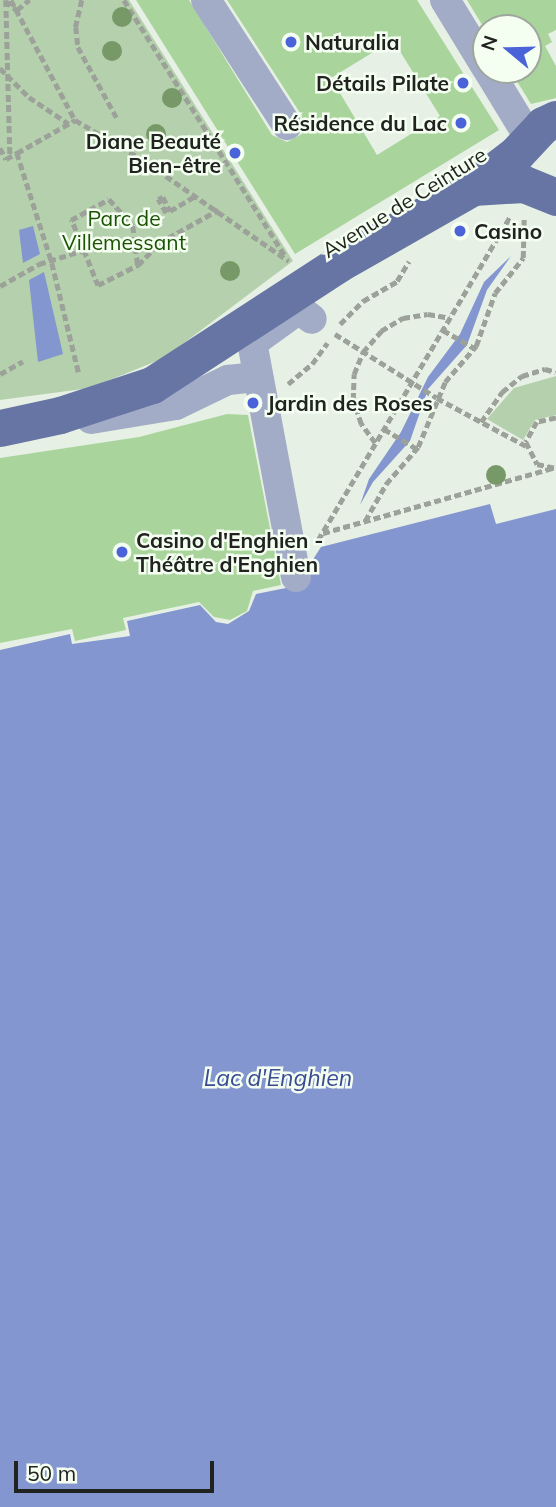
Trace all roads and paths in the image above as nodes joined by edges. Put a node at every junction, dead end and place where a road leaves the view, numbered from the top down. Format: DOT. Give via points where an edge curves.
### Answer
graph roads {
  1 [pos="29,0"];
  2 [pos="82,0"];
  3 [pos="124,0"];
  4 [pos="206,0"];
  5 [pos="445,0"];
  6 [pos="7,1"];
  7 [pos="17,10"];
  8 [pos="472,44"];
  9 [pos="0,68"];
  10 [pos="8,77"];
  11 [pos="502,84"];
  12 [pos="75,120"];
  13 [pos="118,120"];
  14 [pos="69,124"];
  15 [pos="287,125"];
  16 [pos="547,131"];
  17 [pos="0,149"];
  18 [pos="17,153"];
  19 [pos="10,157"];
  20 [pos="473,187"];
  21 [pos="540,188"];
  22 [pos="196,195"];
  23 [pos="218,210"];
  24 [pos="166,214"];
  25 [pos="84,250"];
  26 [pos="415,251"];
  27 [pos="52,263"];
  28 [pos="138,265"];
  29 [pos="0,286"];
  30 [pos="450,318"];
  31 [pos="323,326"];
  32 [pos="443,330"];
  33 [pos="474,348"];
  34 [pos="363,352"];
  35 [pos="23,361"];
  36 [pos="556,372"];
  37 [pos="0,374"];
  38 [pos="79,374"];
  39 [pos="258,383"];
  40 [pos="412,383"];
  41 [pos="437,398"];
  42 [pos="0,409"];
  43 [pos="60,415"];
  44 [pos="556,418"];
  45 [pos="481,422"];
  46 [pos="0,428"];
  47 [pos="384,429"];
  48 [pos="375,443"];
  49 [pos="526,446"];
  50 [pos="417,449"];
  51 [pos="554,468"];
  52 [pos="365,521"];
  53 [pos="323,533"];
  54 [pos="296,577"];
  1 -- 7 [label="path"];
  2 -- 13 [label="path" via="76,16 78,47"];
  3 -- 23 [label="path" via="289,261"];
  4 -- 15 [label="street"];
  5 -- 8 [label="street"];
  6 -- 7 [label="path"];
  6 -- 10 [label="path"];
  7 -- 12 [label="path"];
  9 -- 10 [label="path"];
  10 -- 14 [label="path"];
  10 -- 19 [label="path"];
  11 -- 16 [label="street"];
  12 -- 14 [label="path"];
  12 -- 22 [label="path"];
  14 -- 18 [label="path"];
  16 -- 20 [label="main road, Avenue de Ceinture"];
  16 -- 21 [label="main road"];
  16 -- 42 [label="main road, Avenue de Ceinture" via="493,146 164,358 90,388"];
  17 -- 19 [label="path" via="6,159"];
  18 -- 19 [label="path"];
  18 -- 27 [label="path"];
  20 -- 21 [label="main road"];
  20 -- 43 [label="main road, Avenue de Ceinture" via="338,264 152,384"];
  21 -- 30 [label="path"];
  21 -- 33 [label="path" via="523,258 495,293"];
  22 -- 23 [label="path"];
  22 -- 24 [label="path" via="170,211 163,197 158,199"];
  23 -- 28 [label="path" via="159,243"];
  25 -- 27 [label="path"];
  25 -- 28 [label="path" via="99,285"];
  25 -- 28 [label="path" via="71,220 109,199 133,226"];
  26 -- 31 [label="path" via="397,281"];
  27 -- 29 [label="path" via="39,264"];
  27 -- 38 [label="path"];
  30 -- 32 [label="path"];
  30 -- 34 [label="path" via="428,314 403,318 380,331"];
  31 -- 34 [label="path"];
  31 -- 39 [label="path" via="300,376"];
  31 -- 39 [label="street" via="299,309 252,344"];
  32 -- 33 [label="path"];
  32 -- 40 [label="path"];
  33 -- 41 [label="path"];
  34 -- 40 [label="path"];
  34 -- 48 [label="path" via="354,374 353,400 361,424"];
  35 -- 37 [label="path"];
  36 -- 45 [label="path" via="545,369 522,376 502,392"];
  39 -- 43 [label="street" via="229,380 157,410 86,421"];
  39 -- 54 [label="street"];
  40 -- 41 [label="path"];
  40 -- 47 [label="path"];
  41 -- 45 [label="path"];
  41 -- 50 [label="path"];
  43 -- 46 [label="main road, Avenue de Ceinture"];
  44 -- 49 [label="path" via="537,422 527,434"];
  45 -- 49 [label="path"];
  47 -- 48 [label="path"];
  47 -- 50 [label="path"];
  48 -- 53 [label="path"];
  49 -- 51 [label="path" via="537,464"];
  50 -- 52 [label="path" via="386,484"];
  51 -- 52 [label="path"];
  52 -- 53 [label="path"];
  53 -- 54 [label="path"];
}
